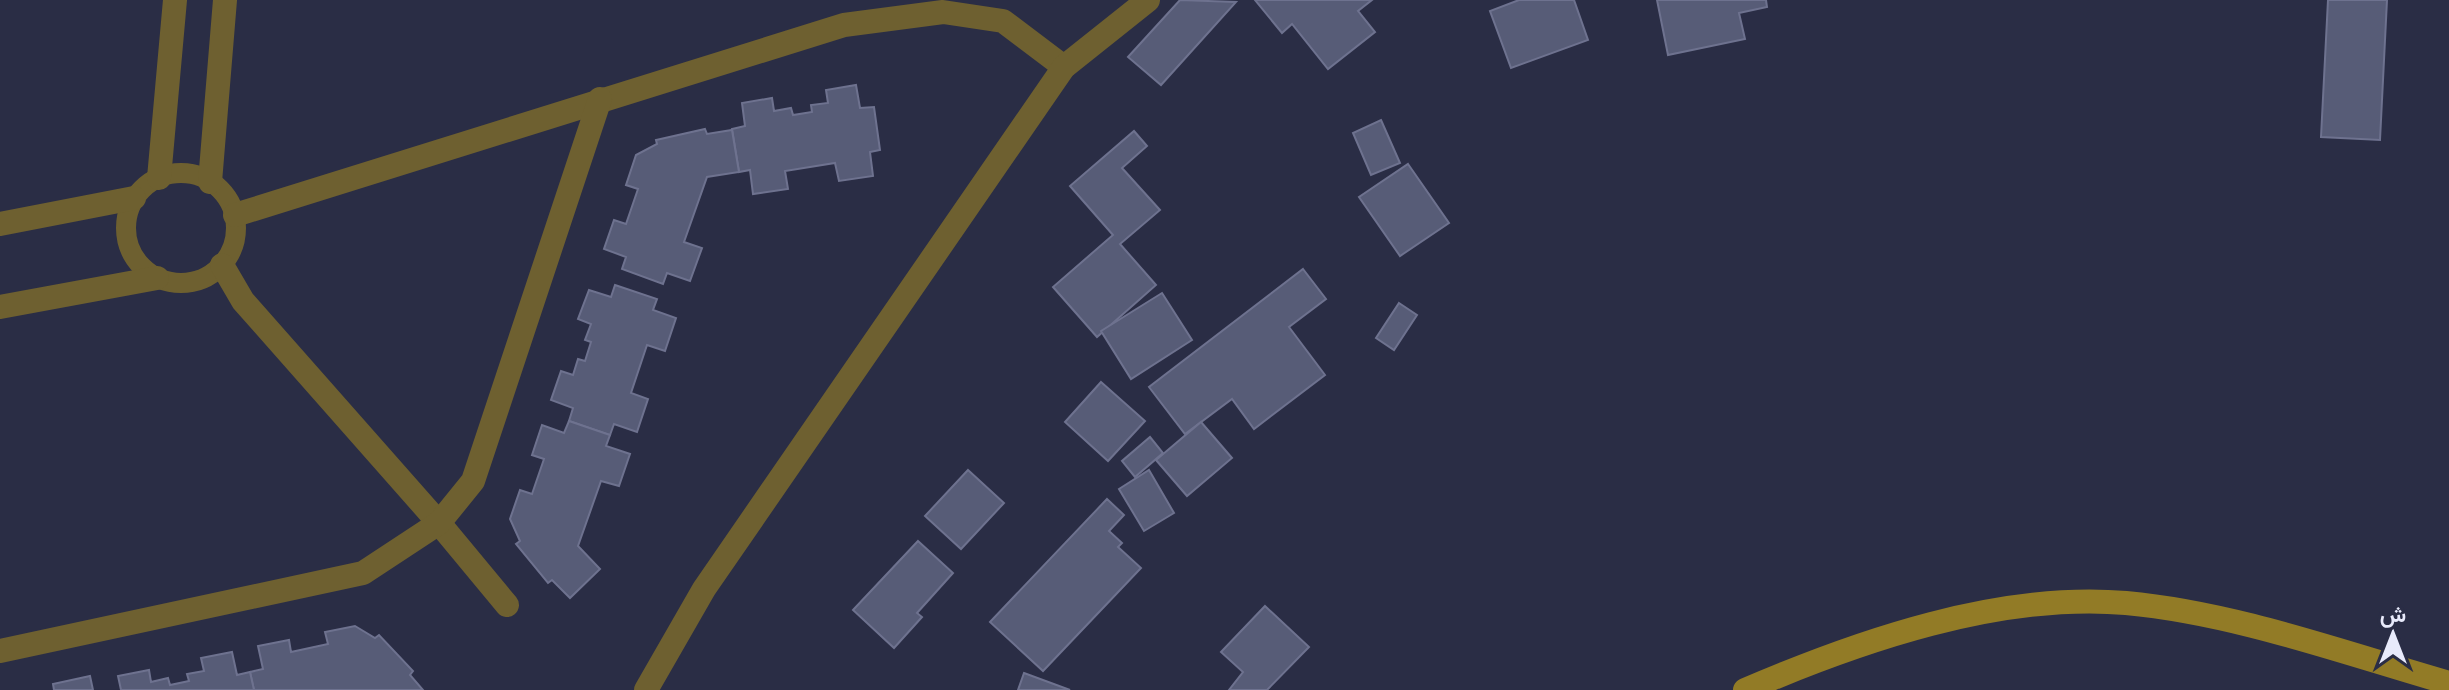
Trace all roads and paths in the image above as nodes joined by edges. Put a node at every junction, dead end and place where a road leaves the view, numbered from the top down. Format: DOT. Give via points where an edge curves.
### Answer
graph roads {
  1 [pos="175,0"];
  2 [pos="225,0"];
  3 [pos="1148,0"];
  4 [pos="1064,67"];
  5 [pos="600,99"];
  6 [pos="159,178"];
  7 [pos="210,182"];
  8 [pos="134,198"];
  9 [pos="235,215"];
  10 [pos="0,224"];
  11 [pos="222,265"];
  12 [pos="157,278"];
  13 [pos="0,307"];
  14 [pos="439,523"];
  15 [pos="507,605"];
  16 [pos="0,651"];
  17 [pos="2449,683"];
  18 [pos="646,690"];
  19 [pos="1745,690"];
  1 -- 6 [label="street"];
  2 -- 7 [label="street"];
  3 -- 4 [label="street"];
  4 -- 5 [label="street" via="1003,21 943,12 844,25"];
  4 -- 18 [label="street" via="704,589"];
  5 -- 9 [label="street"];
  5 -- 14 [label="street" via="473,481"];
  6 -- 7 [label="lane" via="181,172"];
  6 -- 8 [label="lane"];
  7 -- 9 [label="lane" via="228,199"];
  8 -- 10 [label="street"];
  8 -- 12 [label="lane" via="126,215 130,252"];
  9 -- 11 [label="lane" via="232,250"];
  11 -- 12 [label="lane" via="192,282"];
  11 -- 14 [label="street" via="243,301"];
  12 -- 13 [label="street"];
  14 -- 15 [label="street"];
  14 -- 16 [label="street" via="363,573"];
  17 -- 19 [label="street" via="2220,619 2125,603 1976,613 1833,652"];
}
